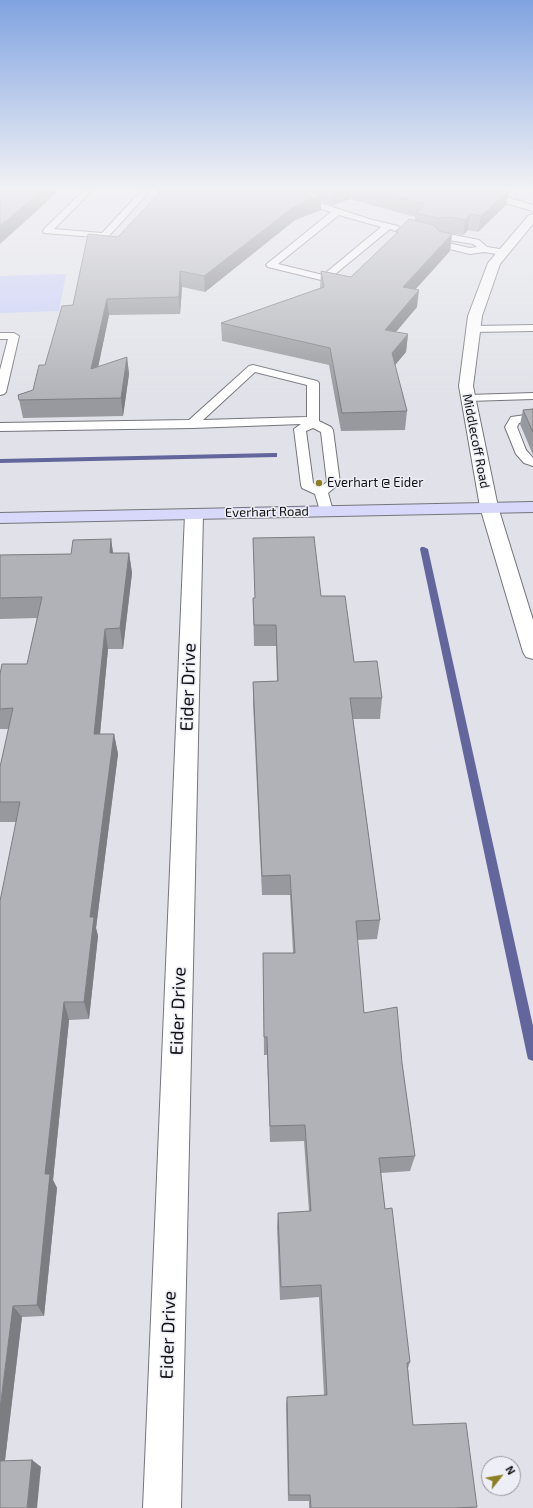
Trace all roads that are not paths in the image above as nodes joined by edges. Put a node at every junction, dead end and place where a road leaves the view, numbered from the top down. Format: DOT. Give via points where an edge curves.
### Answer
graph roads {
  1 [pos="277,260"];
  2 [pos="346,260"];
  3 [pos="496,260"];
  4 [pos="533,328"];
  5 [pos="473,329"];
  6 [pos="0,336"];
  7 [pos="0,392"];
  8 [pos="533,396"];
  9 [pos="468,398"];
  10 [pos="533,418"];
  11 [pos="313,422"];
  12 [pos="192,424"];
  13 [pos="0,427"];
  14 [pos="533,462"];
  15 [pos="321,492"];
  16 [pos="533,506"];
  17 [pos="489,507"];
  18 [pos="326,511"];
  19 [pos="194,514"];
  20 [pos="0,518"];
  21 [pos="533,652"];
  22 [pos="162,1508"];
  1 -- 2 [label="lane" via="271,265 325,278"];
  3 -- 5 [label="street, Middlecoff Road" via="475,316"];
  4 -- 5 [label="lane"];
  5 -- 9 [label="street, Middlecoff Road" via="466,386"];
  6 -- 7 [label="lane" via="14,336"];
  8 -- 9 [label="lane"];
  9 -- 17 [label="street, Middlecoff Road"];
  10 -- 14 [label="lane" via="515,420 511,427 520,451"];
  11 -- 12 [label="lane"];
  11 -- 12 [label="lane" via="313,383 253,368"];
  11 -- 15 [label="lane" via="327,430 334,483"];
  11 -- 15 [label="lane" via="300,429 307,485"];
  12 -- 13 [label="lane"];
  15 -- 18 [label="lane"];
  16 -- 17 [label="main road, Everhart Road"];
  17 -- 18 [label="main road, Everhart Road"];
  17 -- 21 [label="street, Middlecoff Road"];
  18 -- 19 [label="main road, Everhart Road"];
  19 -- 20 [label="main road, Everhart Road"];
  19 -- 22 [label="street, Eider Drive"];
}
